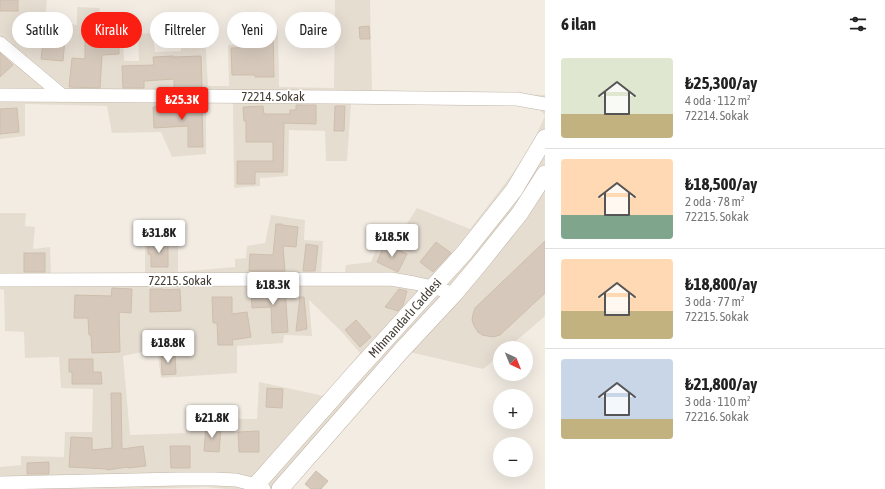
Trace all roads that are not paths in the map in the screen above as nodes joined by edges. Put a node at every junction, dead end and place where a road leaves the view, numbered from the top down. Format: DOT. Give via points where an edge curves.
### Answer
graph roads {
  1 [pos="0,43"];
  2 [pos="0,95"];
  3 [pos="62,95"];
  4 [pos="545,104"];
  5 [pos="545,138"];
  6 [pos="545,174"];
  7 [pos="0,280"];
  8 [pos="433,287"];
  9 [pos="454,294"];
  10 [pos="0,483"];
  11 [pos="258,488"];
  12 [pos="280,489"];
  1 -- 3 [label="street"];
  2 -- 3 [label="street, 72214. Sokak"];
  3 -- 4 [label="street, 72214. Sokak" via="517,99"];
  5 -- 8 [label="street, Mihmandarlı Caddesi" via="514,190 464,253"];
  6 -- 9 [label="street, Mihmandarlı Caddesi" via="520,213"];
  7 -- 8 [label="street, 72215. Sokak" via="391,279"];
  8 -- 9 [label="street, 72215. Sokak"];
  8 -- 11 [label="street, Mihmandarlı Caddesi"];
  9 -- 12 [label="street, Mihmandarlı Caddesi"];
  10 -- 11 [label="street" via="214,479 236,480"];
}
